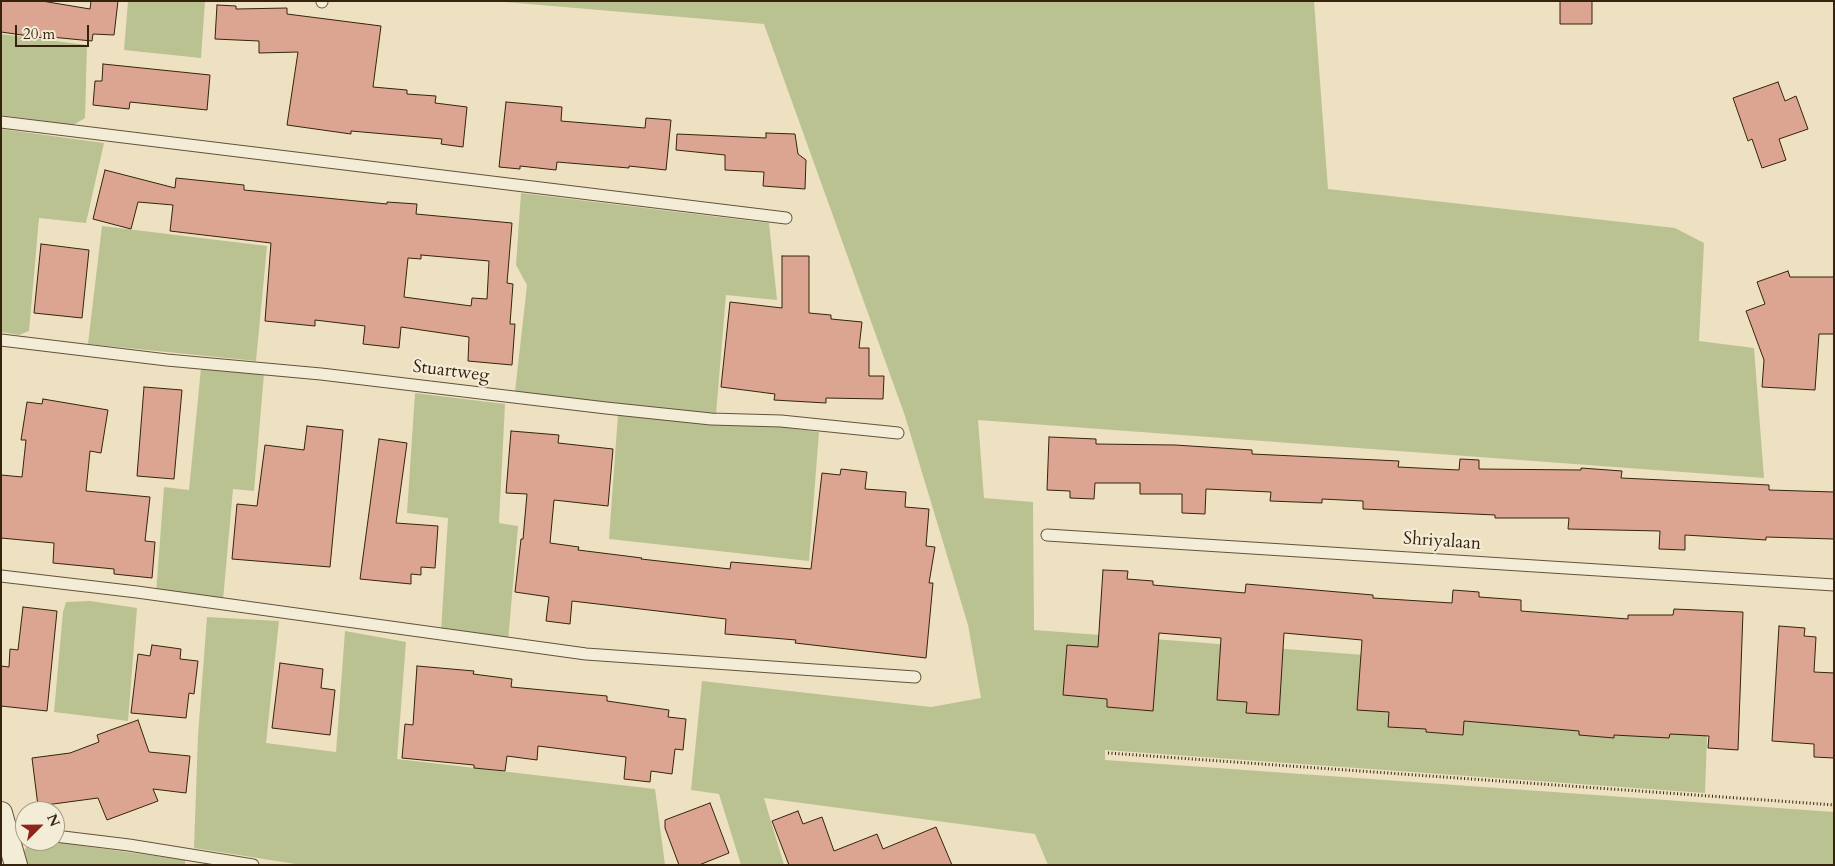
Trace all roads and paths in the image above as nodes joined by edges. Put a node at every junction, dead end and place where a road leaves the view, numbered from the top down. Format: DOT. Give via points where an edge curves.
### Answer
graph roads {
  1 [pos="1,122"];
  2 [pos="786,218"];
  3 [pos="1,340"];
  4 [pos="898,433"];
  5 [pos="1047,534"];
  6 [pos="1,576"];
  7 [pos="1834,585"];
  8 [pos="915,677"];
  9 [pos="1108,753"];
  10 [pos="1834,805"];
  11 [pos="1,813"];
  12 [pos="65,837"];
  13 [pos="16,865"];
  14 [pos="253,865"];
  1 -- 2 [label="lane"];
  3 -- 4 [label="lane, Stuartweg" via="712,419 780,421"];
  5 -- 7 [label="lane, Shriyalaan"];
  6 -- 8 [label="lane" via="586,654"];
  9 -- 10 [label="path"];
  11 -- 13 [label="street" via="13,840"];
  12 -- 14 [label="lane" via="129,844"];
}
